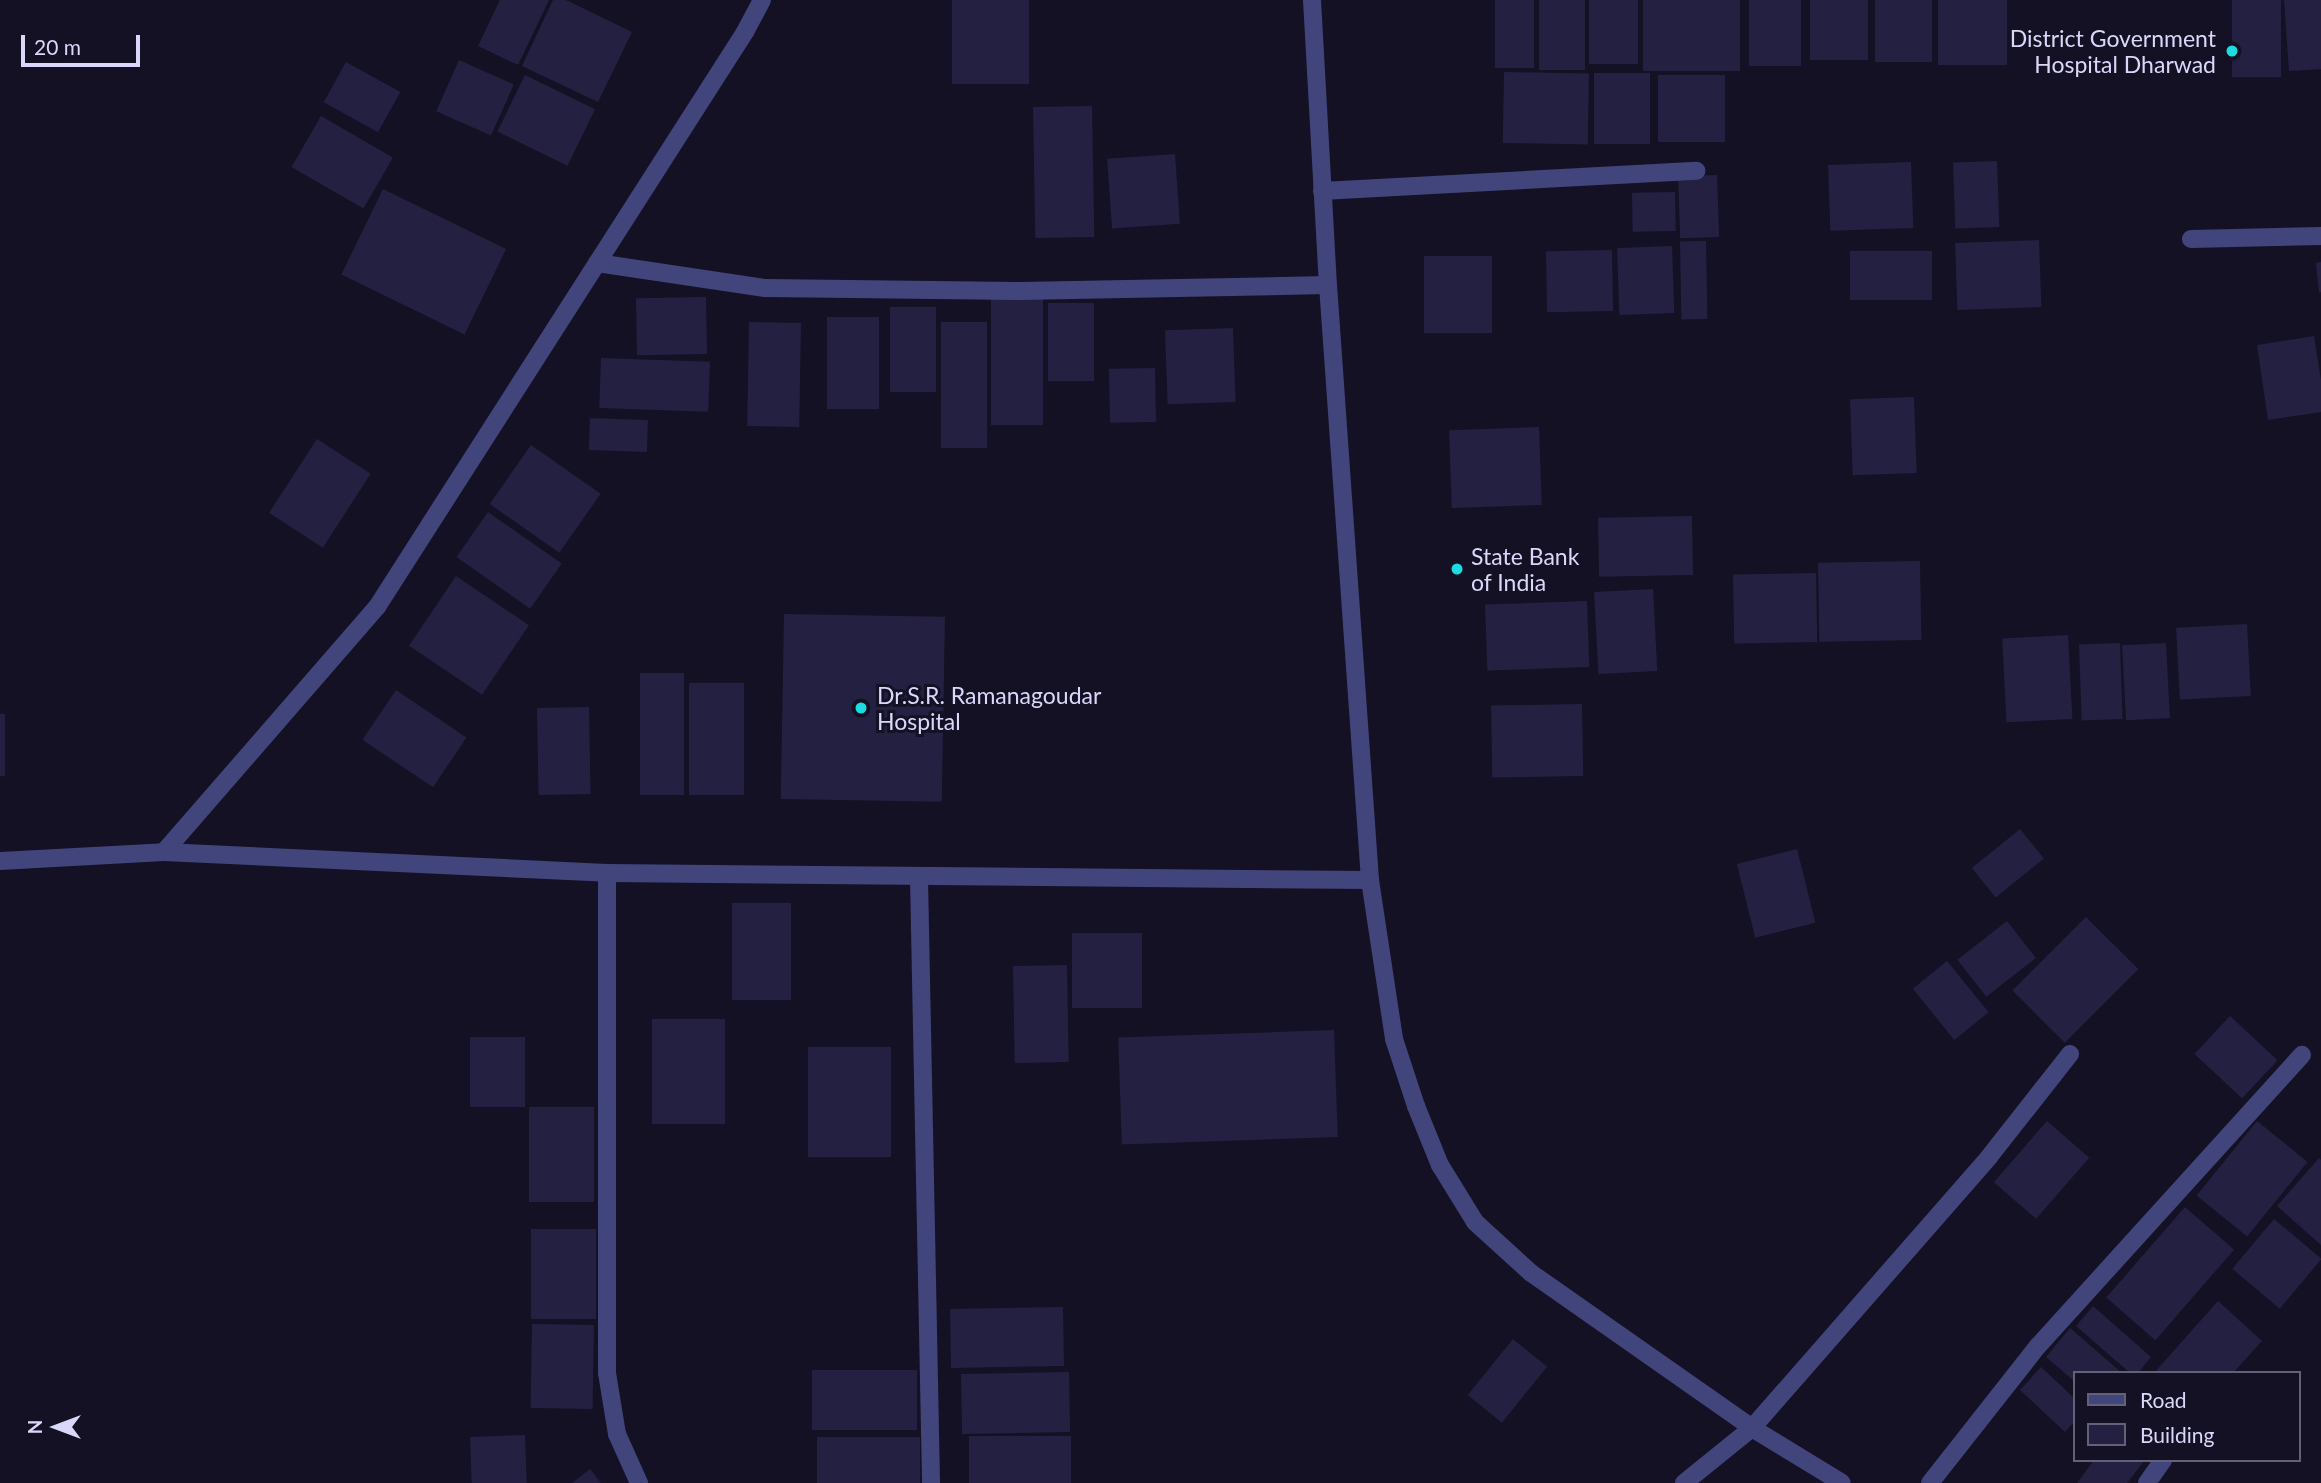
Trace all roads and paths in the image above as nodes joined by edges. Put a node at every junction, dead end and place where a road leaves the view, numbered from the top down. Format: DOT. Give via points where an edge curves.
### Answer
graph roads {
  1 [pos="762,0"];
  2 [pos="1312,0"];
  3 [pos="1696,171"];
  4 [pos="1322,191"];
  5 [pos="2321,236"];
  6 [pos="2191,239"];
  7 [pos="597,263"];
  8 [pos="1328,285"];
  9 [pos="164,852"];
  10 [pos="0,861"];
  11 [pos="607,873"];
  12 [pos="919,878"];
  13 [pos="1370,880"];
  14 [pos="2070,1054"];
  15 [pos="2302,1055"];
  16 [pos="1752,1428"];
  17 [pos="2162,1462"];
  18 [pos="639,1483"];
  19 [pos="931,1483"];
  20 [pos="1684,1483"];
  21 [pos="1842,1483"];
  22 [pos="1930,1483"];
  23 [pos="2147,1483"];
  1 -- 7 [label="street"];
  2 -- 4 [label="street"];
  3 -- 4 [label="street"];
  4 -- 8 [label="street"];
  5 -- 6 [label="street"];
  7 -- 8 [label="street" via="765,288 1020,291"];
  7 -- 9 [label="street" via="377,607"];
  8 -- 13 [label="street"];
  9 -- 10 [label="street"];
  9 -- 11 [label="street"];
  11 -- 12 [label="street"];
  11 -- 18 [label="street" via="607,1373 617,1434"];
  12 -- 13 [label="street"];
  12 -- 19 [label="street"];
  13 -- 16 [label="street" via="1394,1039 1440,1166 1475,1222 1531,1273"];
  14 -- 16 [label="street" via="1989,1157"];
  15 -- 22 [label="street" via="2038,1346"];
  16 -- 20 [label="street"];
  16 -- 21 [label="street"];
  17 -- 23 [label="street"];
}
